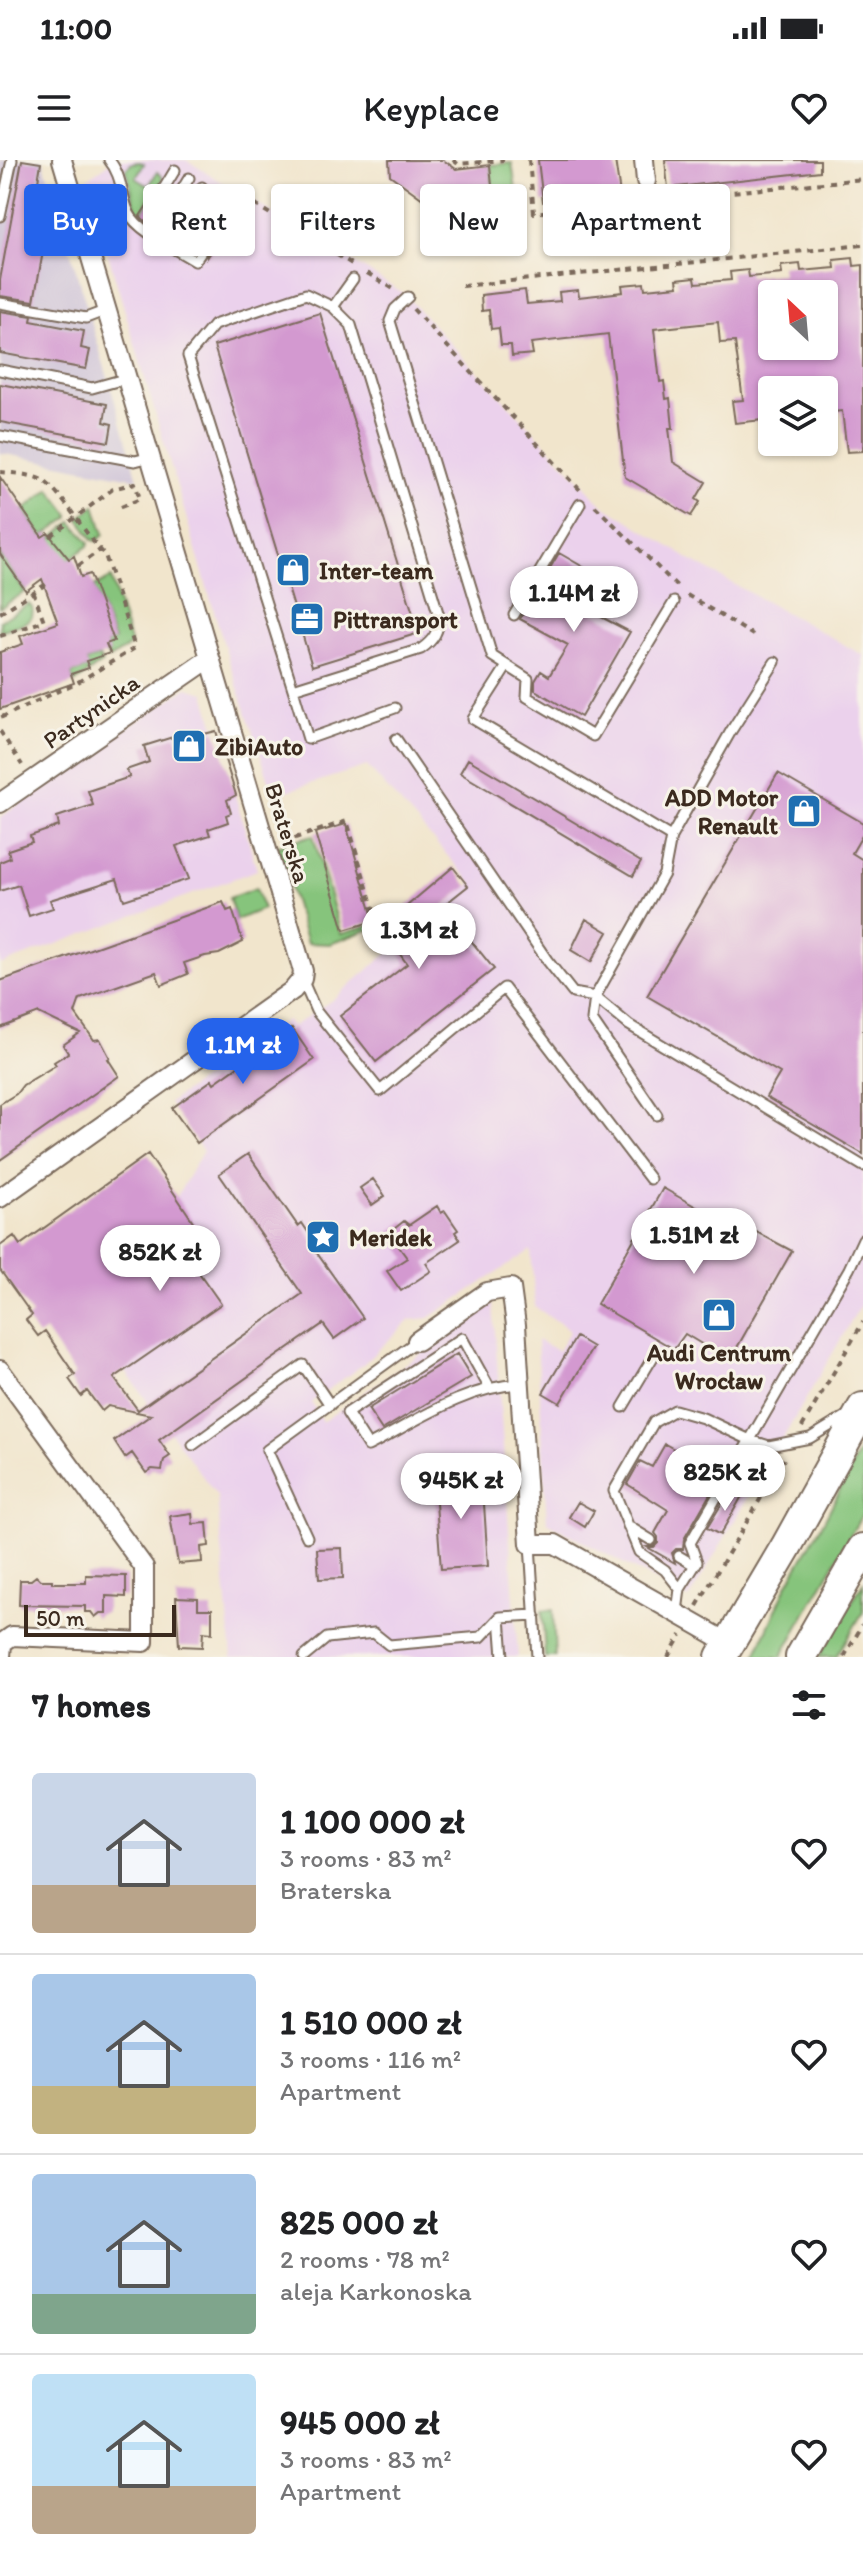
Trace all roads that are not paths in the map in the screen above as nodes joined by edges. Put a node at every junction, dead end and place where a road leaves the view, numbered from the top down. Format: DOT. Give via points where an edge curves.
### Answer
graph roads {
  1 [pos="12,160"];
  2 [pos="62,160"];
  3 [pos="109,160"];
  4 [pos="644,160"];
  5 [pos="175,170"];
  6 [pos="189,178"];
  7 [pos="646,181"];
  8 [pos="167,184"];
  9 [pos="185,184"];
  10 [pos="0,216"];
  11 [pos="143,225"];
  12 [pos="353,279"];
  13 [pos="407,297"];
  14 [pos="0,303"];
  15 [pos="333,307"];
  16 [pos="107,310"];
  17 [pos="0,370"];
  18 [pos="128,378"];
  19 [pos="0,436"];
  20 [pos="151,457"];
  21 [pos="580,504"];
  22 [pos="674,602"];
  23 [pos="514,615"];
  24 [pos="211,661"];
  25 [pos="775,662"];
  26 [pos="507,666"];
  27 [pos="293,689"];
  28 [pos="395,708"];
  29 [pos="396,739"];
  30 [pos="0,803"];
  31 [pos="671,837"];
  32 [pos="302,979"];
  33 [pos="595,997"];
  34 [pos="657,1115"];
  35 [pos="863,1166"];
  36 [pos="650,1179"];
  37 [pos="0,1198"];
  38 [pos="863,1239"];
  39 [pos="417,1341"];
  40 [pos="653,1357"];
  41 [pos="0,1370"];
  42 [pos="520,1384"];
  43 [pos="489,1387"];
  44 [pos="330,1405"];
  45 [pos="623,1407"];
  46 [pos="863,1407"];
  47 [pos="750,1440"];
  48 [pos="193,1445"];
  49 [pos="628,1526"];
  50 [pos="307,1537"];
  51 [pos="651,1540"];
  52 [pos="530,1544"];
  53 [pos="863,1549"];
  54 [pos="679,1556"];
  55 [pos="694,1565"];
  56 [pos="680,1589"];
  57 [pos="535,1615"];
  58 [pos="683,1615"];
  59 [pos="500,1617"];
  60 [pos="725,1650"];
  61 [pos="1,1657"];
  62 [pos="304,1657"];
  63 [pos="503,1657"];
  64 [pos="537,1657"];
  65 [pos="801,1657"];
  1 -- 10 [label="lane"];
  2 -- 16 [label="street, Braterska"];
  3 -- 11 [label="lane" via="129,216"];
  4 -- 7 [label="street"];
  5 -- 8 [label="lane"];
  6 -- 9 [label="lane"];
  12 -- 15 [label="lane"];
  13 -- 26 [label="lane" via="390,321 492,656"];
  14 -- 16 [label="lane" via="86,318"];
  15 -- 27 [label="lane" via="351,325 439,626 421,649"];
  15 -- 27 [label="lane" via="306,294 279,302 214,325 188,356"];
  16 -- 18 [label="street, Braterska"];
  17 -- 18 [label="lane" via="92,388"];
  18 -- 20 [label="street, Braterska"];
  19 -- 20 [label="lane" via="135,461"];
  20 -- 24 [label="street, Braterska"];
  21 -- 23 [label="lane"];
  22 -- 26 [label="lane" via="593,736 527,697 528,679"];
  24 -- 30 [label="street, Partynicka"];
  24 -- 32 [label="street, Braterska" via="302,962"];
  25 -- 31 [label="lane"];
  26 -- 31 [label="lane" via="473,719"];
  27 -- 28 [label="lane" via="308,739"];
  29 -- 33 [label="lane" via="556,971 573,993"];
  31 -- 33 [label="lane" via="664,874"];
  32 -- 36 [label="lane" via="316,1011 380,1091 504,988"];
  32 -- 37 [label="street"];
  33 -- 34 [label="lane" via="592,1020"];
  33 -- 35 [label="lane" via="629,1025"];
  38 -- 47 [label="lane"];
  39 -- 42 [label="street" via="487,1292 511,1288"];
  39 -- 44 [label="lane"];
  40 -- 45 [label="lane"];
  41 -- 61 [label="street" via="144,1567 144,1642 12,1636 2,1643"];
  42 -- 43 [label="lane"];
  42 -- 52 [label="street"];
  43 -- 43 [label="lane" via="368,1446 347,1413 462,1338"];
  44 -- 48 [label="lane" via="303,1365"];
  44 -- 50 [label="lane" via="267,1450"];
  46 -- 47 [label="lane" via="810,1438 769,1446"];
  46 -- 60 [label="main road"];
  47 -- 49 [label="lane" via="675,1410 654,1422 614,1491"];
  47 -- 55 [label="lane" via="690,1543"];
  49 -- 51 [label="lane"];
  49 -- 56 [label="lane" via="639,1552 665,1570"];
  52 -- 57 [label="lane"];
  52 -- 58 [label="street" via="555,1544"];
  53 -- 65 [label="main road"];
  54 -- 55 [label="lane"];
  55 -- 56 [label="lane"];
  56 -- 58 [label="lane"];
  57 -- 59 [label="lane"];
  57 -- 64 [label="lane"];
  58 -- 60 [label="street"];
  59 -- 62 [label="lane" via="481,1637 389,1645 374,1633 327,1638"];
  59 -- 63 [label="lane"];
}
